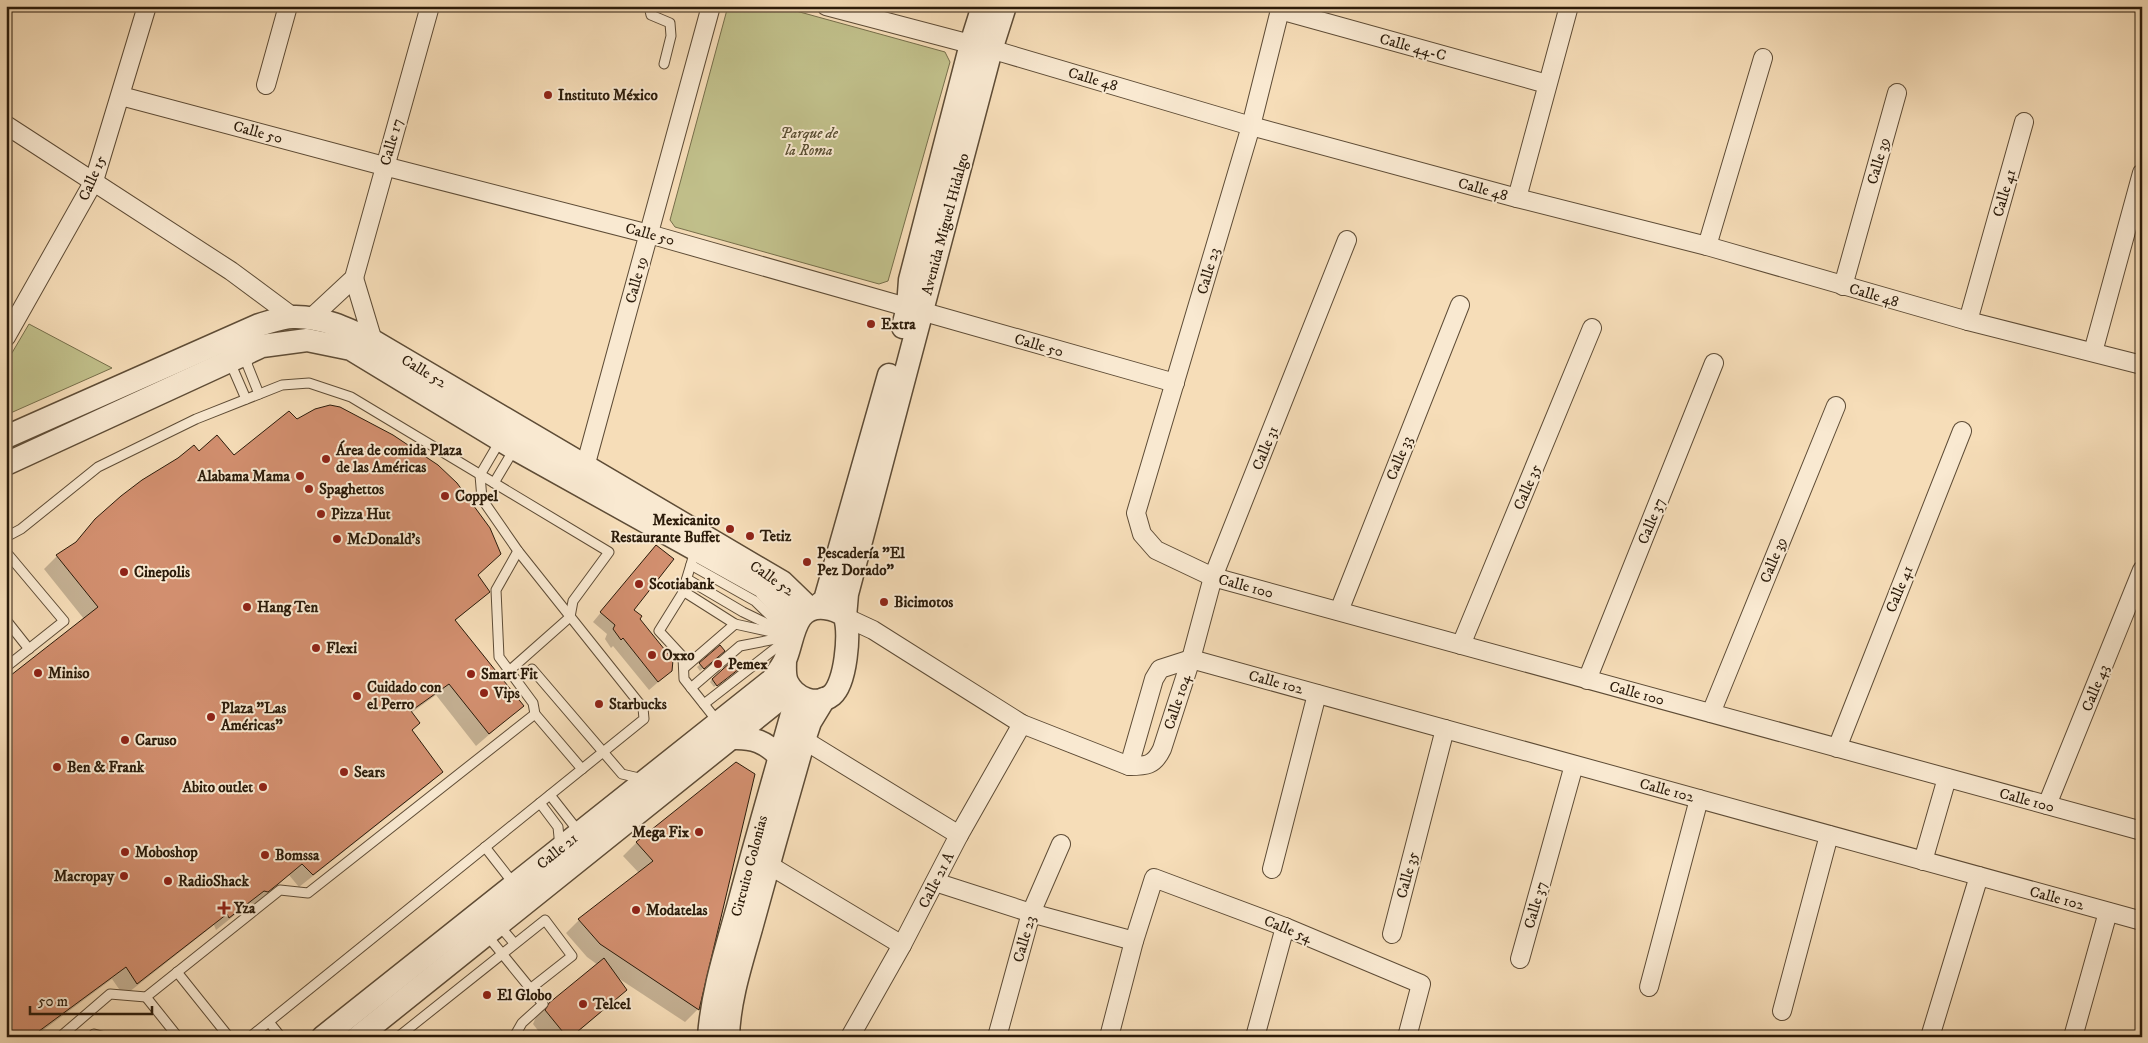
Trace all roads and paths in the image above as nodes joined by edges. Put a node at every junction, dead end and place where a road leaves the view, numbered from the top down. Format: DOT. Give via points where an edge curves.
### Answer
graph roads {
  1 [pos="147,6"];
  2 [pos="288,6"];
  3 [pos="430,6"];
  4 [pos="649,6"];
  5 [pos="711,6"];
  6 [pos="826,6"];
  7 [pos="983,6"];
  8 [pos="1005,6"];
  9 [pos="1569,6"];
  10 [pos="1280,8"];
  11 [pos="981,47"];
  12 [pos="1763,58"];
  13 [pos="664,64"];
  14 [pos="1547,84"];
  15 [pos="266,85"];
  16 [pos="1897,93"];
  17 [pos="121,96"];
  18 [pos="2024,122"];
  19 [pos="6,125"];
  20 [pos="1251,126"];
  21 [pos="384,166"];
  22 [pos="2142,173"];
  23 [pos="94,181"];
  24 [pos="1517,198"];
  25 [pos="649,234"];
  26 [pos="1347,240"];
  27 [pos="1707,246"];
  28 [pos="354,278"];
  29 [pos="1843,286"];
  30 [pos="1460,305"];
  31 [pos="915,309"];
  32 [pos="302,318"];
  33 [pos="1968,321"];
  34 [pos="1592,328"];
  35 [pos="6,336"];
  36 [pos="373,341"];
  37 [pos="252,350"];
  38 [pos="2093,352"];
  39 [pos="1714,363"];
  40 [pos="219,364"];
  41 [pos="2142,365"];
  42 [pos="1176,383"];
  43 [pos="260,394"];
  44 [pos="246,400"];
  45 [pos="1836,406"];
  46 [pos="1962,431"];
  47 [pos="494,436"];
  48 [pos="6,437"];
  49 [pos="519,451"];
  50 [pos="6,464"];
  51 [pos="585,467"];
  52 [pos="480,475"];
  53 [pos="494,483"];
  54 [pos="1142,534"];
  55 [pos="6,537"];
  56 [pos="518,551"];
  57 [pos="698,551"];
  58 [pos="6,552"];
  59 [pos="2142,570"];
  60 [pos="1213,577"];
  61 [pos="687,579"];
  62 [pos="683,592"];
  63 [pos="813,608"];
  64 [pos="1338,611"];
  65 [pos="570,617"];
  66 [pos="845,617"];
  67 [pos="6,620"];
  68 [pos="735,624"];
  69 [pos="793,632"];
  70 [pos="888,640"];
  71 [pos="1461,645"];
  72 [pos="846,648"];
  73 [pos="29,649"];
  74 [pos="1191,659"];
  75 [pos="785,660"];
  76 [pos="6,667"];
  77 [pos="684,668"];
  78 [pos="532,669"];
  79 [pos="509,670"];
  80 [pos="1587,680"];
  81 [pos="692,688"];
  82 [pos="1317,694"];
  83 [pos="806,696"];
  84 [pos="704,704"];
  85 [pos="1711,713"];
  86 [pos="535,714"];
  87 [pos="1022,724"];
  88 [pos="1445,729"];
  89 [pos="725,730"];
  90 [pos="804,740"];
  91 [pos="1836,748"];
  92 [pos="604,752"];
  93 [pos="780,757"];
  94 [pos="1574,765"];
  95 [pos="1129,766"];
  96 [pos="582,769"];
  97 [pos="1947,778"];
  98 [pos="646,780"];
  99 [pos="550,795"];
  100 [pos="1699,799"];
  101 [pos="540,803"];
  102 [pos="2047,805"];
  103 [pos="2142,831"];
  104 [pos="959,835"];
  105 [pos="1829,835"];
  106 [pos="586,841"];
  107 [pos="1061,844"];
  108 [pos="485,847"];
  109 [pos="560,848"];
  110 [pos="760,860"];
  111 [pos="1923,861"];
  112 [pos="1272,869"];
  113 [pos="1979,876"];
  114 [pos="935,882"];
  115 [pos="515,884"];
  116 [pos="2108,912"];
  117 [pos="1031,913"];
  118 [pos="2142,921"];
  119 [pos="1285,927"];
  120 [pos="492,929"];
  121 [pos="1392,934"];
  122 [pos="1134,941"];
  123 [pos="514,943"];
  124 [pos="902,946"];
  125 [pos="502,953"];
  126 [pos="1520,959"];
  127 [pos="428,967"];
  128 [pos="178,972"];
  129 [pos="1649,987"];
  130 [pos="530,989"];
  131 [pos="146,997"];
  132 [pos="1782,1011"];
  133 [pos="269,1022"];
  134 [pos="262,1033"];
  135 [pos="60,1037"];
  136 [pos="91,1037"];
  137 [pos="105,1037"];
  138 [pos="178,1037"];
  139 [pos="229,1037"];
  140 [pos="250,1037"];
  141 [pos="281,1037"];
  142 [pos="323,1037"];
  143 [pos="358,1037"];
  144 [pos="398,1037"];
  145 [pos="514,1037"];
  146 [pos="709,1037"];
  147 [pos="728,1037"];
  148 [pos="850,1037"];
  149 [pos="997,1037"];
  150 [pos="1109,1037"];
  151 [pos="1256,1037"];
  152 [pos="1407,1037"];
  153 [pos="1930,1037"];
  154 [pos="2073,1037"];
  1 -- 17 [label="street, Calle 15"];
  2 -- 15 [label="street"];
  3 -- 21 [label="street, Calle 17"];
  4 -- 13 [label="lane" via="651,15 670,23"];
  5 -- 25 [label="street, Calle 19"];
  6 -- 11 [label="street, Calle 48"];
  7 -- 11 [label="street, Avenida Miguel Hidalgo"];
  8 -- 11 [label="street, Avenida Miguel Hidalgo"];
  9 -- 14 [label="street"];
  10 -- 14 [label="street, Calle 44-C"];
  10 -- 20 [label="street, Calle 23"];
  11 -- 20 [label="street, Calle 48"];
  11 -- 31 [label="street, Avenida Miguel Hidalgo" via="910,280"];
  12 -- 27 [label="street"];
  14 -- 24 [label="street"];
  16 -- 29 [label="street, Calle 39"];
  17 -- 21 [label="street, Calle 50"];
  17 -- 23 [label="street, Calle 15"];
  18 -- 33 [label="street, Calle 41"];
  19 -- 23 [label="street"];
  20 -- 24 [label="street, Calle 48"];
  20 -- 42 [label="street, Calle 23"];
  21 -- 25 [label="street, Calle 50"];
  21 -- 28 [label="street, Calle 17"];
  22 -- 38 [label="street"];
  23 -- 32 [label="street"];
  23 -- 35 [label="street, Calle 15"];
  24 -- 27 [label="street, Calle 48"];
  25 -- 31 [label="street, Calle 50"];
  25 -- 51 [label="street, Calle 19"];
  26 -- 60 [label="street, Calle 31"];
  27 -- 29 [label="street, Calle 48"];
  28 -- 32 [label="street"];
  28 -- 36 [label="street"];
  29 -- 33 [label="street, Calle 48"];
  30 -- 64 [label="street, Calle 33"];
  31 -- 42 [label="street, Calle 50"];
  31 -- 63 [label="street, Avenida Miguel Hidalgo" via="825,600"];
  31 -- 66 [label="street, Avenida Miguel Hidalgo" via="845,601"];
  32 -- 36 [label="street, Calle 52" via="340,326"];
  32 -- 48 [label="street, Calle 52" via="259,325"];
  33 -- 38 [label="street, Calle 48"];
  34 -- 71 [label="street, Calle 35"];
  36 -- 51 [label="street, Calle 52"];
  37 -- 40 [label="street, Calle 52"];
  37 -- 43 [label="lane" via="247,364"];
  37 -- 47 [label="street, Calle 52" via="307,340 351,349"];
  38 -- 41 [label="street, Calle 48"];
  39 -- 80 [label="street, Calle 37"];
  40 -- 44 [label="lane" via="233,369"];
  40 -- 50 [label="street, Calle 52"];
  42 -- 54 [label="street, Calle 23" via="1136,512"];
  43 -- 44 [label="lane"];
  43 -- 52 [label="lane" via="282,385 309,383 351,397"];
  44 -- 55 [label="lane" via="196,419 98,466 21,529"];
  45 -- 85 [label="street, Calle 39"];
  46 -- 91 [label="street, Calle 41"];
  47 -- 49 [label="street, Calle 52"];
  47 -- 52 [label="lane" via="497,446"];
  49 -- 53 [label="lane" via="510,456"];
  49 -- 57 [label="street, Calle 52"];
  51 -- 57 [label="street, Calle 52"];
  52 -- 53 [label="lane"];
  52 -- 56 [label="lane" via="482,499"];
  53 -- 65 [label="lane" via="609,552 573,601"];
  54 -- 60 [label="street, Calle 100" via="1156,550"];
  56 -- 65 [label="lane"];
  56 -- 79 [label="lane" via="496,590 499,657"];
  57 -- 61 [label="lane"];
  57 -- 63 [label="street, Calle 52" via="782,582"];
  57 -- 69 [label="street, Calle 52" via="763,588 791,617"];
  58 -- 73 [label="lane" via="64,621"];
  59 -- 102 [label="street, Calle 43"];
  60 -- 64 [label="street, Calle 100"];
  60 -- 74 [label="street, Calle 31"];
  61 -- 62 [label="lane"];
  61 -- 69 [label="lane" via="743,612"];
  62 -- 68 [label="lane"];
  62 -- 77 [label="lane" via="659,631 683,657"];
  63 -- 66 [label="street" via="835,610"];
  63 -- 69 [label="street" via="804,614"];
  64 -- 71 [label="street, Calle 100"];
  65 -- 79 [label="lane"];
  65 -- 92 [label="lane" via="643,708 644,719"];
  66 -- 70 [label="street"];
  66 -- 72 [label="street" via="848,630"];
  67 -- 73 [label="lane"];
  68 -- 69 [label="lane"];
  68 -- 77 [label="lane"];
  69 -- 75 [label="street"];
  69 -- 81 [label="lane" via="740,646"];
  69 -- 84 [label="lane"];
  70 -- 72 [label="street" via="869,638"];
  70 -- 87 [label="street"];
  71 -- 80 [label="street, Calle 100"];
  72 -- 83 [label="street" via="839,685 833,694"];
  73 -- 76 [label="lane"];
  74 -- 82 [label="street, Calle 102"];
  74 -- 95 [label="street, Calle 104" via="1160,669 1154,679"];
  74 -- 95 [label="street, Calle 104" via="1156,760 1143,766"];
  75 -- 83 [label="street" via="784,674"];
  75 -- 89 [label="street, Calle 21" via="772,680"];
  77 -- 81 [label="lane" via="684,679"];
  78 -- 92 [label="lane"];
  79 -- 86 [label="lane" via="533,702"];
  80 -- 85 [label="street, Calle 100"];
  81 -- 84 [label="lane"];
  82 -- 88 [label="street, Calle 102"];
  82 -- 112 [label="street"];
  83 -- 89 [label="street, Calle 21"];
  83 -- 90 [label="street, Circuito Colonias" via="810,722"];
  83 -- 93 [label="street, Circuito Colonias" via="792,714"];
  84 -- 89 [label="lane"];
  85 -- 91 [label="street, Calle 100"];
  86 -- 96 [label="lane"];
  86 -- 128 [label="lane" via="308,893 280,890"];
  87 -- 95 [label="street"];
  87 -- 104 [label="street, Calle 21 A"];
  88 -- 94 [label="street, Calle 102"];
  88 -- 121 [label="street, Calle 35"];
  89 -- 93 [label="street" via="763,742"];
  89 -- 98 [label="street, Calle 21"];
  89 -- 106 [label="street, Calle 21"];
  90 -- 104 [label="street"];
  90 -- 110 [label="street, Circuito Colonias"];
  91 -- 97 [label="street, Calle 100"];
  92 -- 96 [label="lane"];
  92 -- 98 [label="lane" via="622,774"];
  93 -- 110 [label="street, Circuito Colonias"];
  94 -- 100 [label="street, Calle 102"];
  94 -- 126 [label="street, Calle 37"];
  96 -- 99 [label="lane"];
  97 -- 102 [label="street, Calle 100"];
  97 -- 111 [label="street"];
  98 -- 106 [label="street, Calle 21"];
  99 -- 101 [label="lane"];
  99 -- 106 [label="lane"];
  100 -- 105 [label="street, Calle 102"];
  100 -- 129 [label="street"];
  101 -- 108 [label="lane"];
  101 -- 109 [label="lane" via="558,827"];
  102 -- 103 [label="street, Calle 100"];
  104 -- 114 [label="street, Calle 21 A"];
  105 -- 111 [label="street, Calle 102"];
  105 -- 132 [label="street"];
  106 -- 109 [label="street, Calle 21"];
  106 -- 120 [label="street, Calle 21"];
  107 -- 117 [label="street, Calle 23"];
  108 -- 115 [label="lane"];
  108 -- 133 [label="lane"];
  109 -- 115 [label="street, Calle 21"];
  110 -- 124 [label="street"];
  110 -- 146 [label="street, Circuito Colonias" via="720,972 710,1016"];
  110 -- 147 [label="street, Circuito Colonias" via="728,1022"];
  111 -- 113 [label="street, Calle 102"];
  113 -- 116 [label="street, Calle 102"];
  113 -- 153 [label="street"];
  114 -- 117 [label="street"];
  114 -- 124 [label="street, Calle 21 A"];
  115 -- 127 [label="street, Calle 21"];
  116 -- 118 [label="street, Calle 102"];
  116 -- 154 [label="street"];
  117 -- 122 [label="street"];
  117 -- 149 [label="street, Calle 23"];
  119 -- 122 [label="street, Calle 54" via="1154,878"];
  119 -- 151 [label="street"];
  119 -- 152 [label="street, Calle 54" via="1421,984"];
  120 -- 123 [label="lane"];
  120 -- 125 [label="lane"];
  120 -- 127 [label="street, Calle 21"];
  122 -- 150 [label="street"];
  123 -- 125 [label="lane"];
  123 -- 130 [label="lane" via="545,920 572,956"];
  124 -- 148 [label="street, Calle 21 A"];
  125 -- 130 [label="lane"];
  125 -- 144 [label="lane"];
  127 -- 142 [label="street, Calle 21"];
  127 -- 143 [label="street, Calle 21"];
  128 -- 131 [label="lane"];
  128 -- 139 [label="lane"];
  130 -- 145 [label="lane" via="543,1004 522,1023"];
  131 -- 135 [label="lane" via="110,994"];
  131 -- 138 [label="lane"];
  133 -- 134 [label="lane"];
  133 -- 141 [label="lane"];
  134 -- 140 [label="lane"];
  136 -- 137 [label="lane" via="94,1034"];
}
